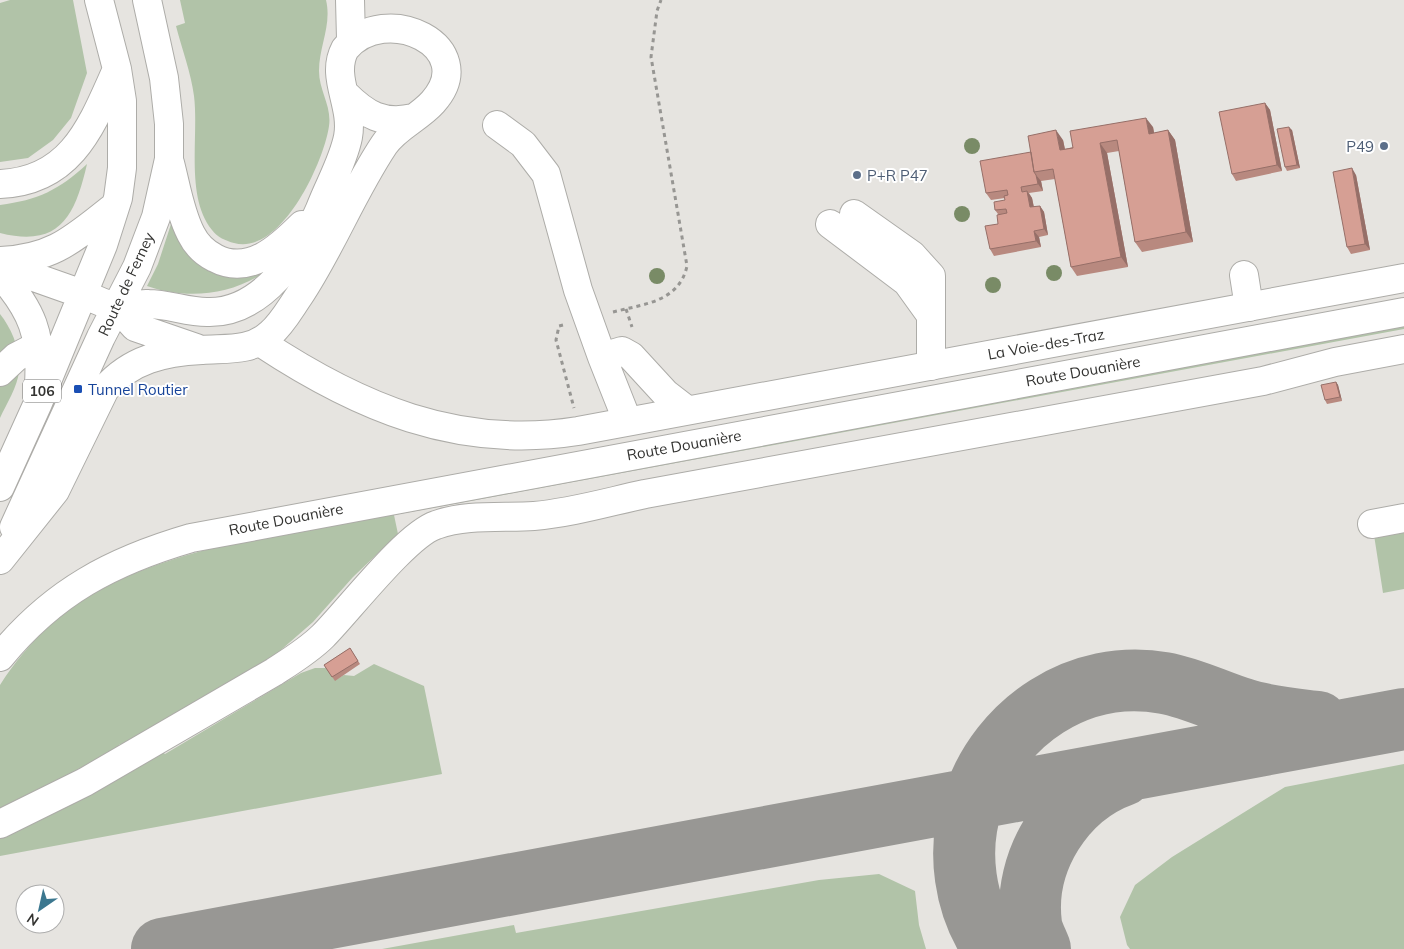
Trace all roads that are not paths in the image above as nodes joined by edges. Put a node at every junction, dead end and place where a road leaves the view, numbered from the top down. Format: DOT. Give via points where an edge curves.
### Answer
graph roads {
  1 [pos="99,0"];
  2 [pos="147,0"];
  3 [pos="350,0"];
  4 [pos="351,39"];
  5 [pos="116,69"];
  6 [pos="345,94"];
  7 [pos="414,118"];
  8 [pos="497,125"];
  9 [pos="169,159"];
  10 [pos="0,184"];
  11 [pos="325,197"];
  12 [pos="115,206"];
  13 [pos="0,261"];
  14 [pos="0,265"];
  15 [pos="0,274"];
  16 [pos="1244,275"];
  17 [pos="1404,278"];
  18 [pos="82,295"];
  19 [pos="1250,306"];
  20 [pos="118,307"];
  21 [pos="1404,312"];
  22 [pos="930,314"];
  23 [pos="285,318"];
  24 [pos="260,342"];
  25 [pos="39,345"];
  26 [pos="1404,349"];
  27 [pos="202,350"];
  28 [pos="602,357"];
  29 [pos="931,366"];
  30 [pos="302,370"];
  31 [pos="0,372"];
  32 [pos="38,403"];
  33 [pos="687,410"];
  34 [pos="627,420"];
  35 [pos="0,487"];
  36 [pos="1404,518"];
  37 [pos="1372,524"];
  38 [pos="0,549"];
  39 [pos="0,560"];
  40 [pos="0,657"];
  41 [pos="0,824"];
  1 -- 5 [label="main road, 106"];
  2 -- 9 [label="main road, Route de Ferney / 106" via="167,98"];
  3 -- 4 [label="main road"];
  4 -- 6 [label="main road" via="339,66"];
  4 -- 7 [label="main road" via="364,25 380,19 416,16 436,41 443,50 447,65 445,83 438,97"];
  5 -- 10 [label="main road" via="96,114 70,155 37,176"];
  5 -- 12 [label="main road, 106" via="123,121 122,168"];
  6 -- 7 [label="main road" via="370,115 394,122"];
  6 -- 11 [label="main road" via="349,109 348,136"];
  7 -- 23 [label="main road" via="386,141 311,279"];
  8 -- 28 [label="main road" via="523,144 546,174 587,318"];
  9 -- 11 [label="main road" via="192,236 205,251 225,262 255,262 270,253 304,222"];
  9 -- 20 [label="main road, Route de Ferney / 106" via="148,243"];
  11 -- 20 [label="main road" via="306,238 287,265 260,294 244,304 209,313 148,304"];
  12 -- 13 [label="main road" via="60,248 22,260"];
  12 -- 18 [label="main road, 106"];
  14 -- 18 [label="main road"];
  15 -- 25 [label="main road" via="28,312"];
  16 -- 19 [label="main road"];
  17 -- 19 [label="main road, La Voie-des-Traz"];
  18 -- 20 [label="main road"];
  18 -- 32 [label="main road, 106"];
  19 -- 29 [label="main road, La Voie-des-Traz"];
  20 -- 27 [label="main road" via="135,327"];
  20 -- 38 [label="main road, Route de Ferney / 106" via="18,519"];
  21 -- 40 [label="main road, Route Douanière" via="191,538 122,561 68,591 21,632"];
  22 -- 22 [label="main road" via="931,276 912,255 842,219 907,282"];
  22 -- 29 [label="main road"];
  23 -- 24 [label="main road"];
  23 -- 30 [label="main road" via="288,347"];
  24 -- 27 [label="main road" via="236,349"];
  24 -- 30 [label="main road, La Voie-des-Traz"];
  25 -- 31 [label="main road" via="16,357"];
  25 -- 32 [label="main road"];
  26 -- 41 [label="main road" via="1335,362 1263,381 645,494 569,511 534,516 481,517 435,525 414,539 303,653 85,782"];
  27 -- 39 [label="main road" via="145,359 116,376 105,389 56,491"];
  28 -- 33 [label="main road" via="622,351 631,356 665,393"];
  28 -- 34 [label="main road"];
  29 -- 33 [label="main road, La Voie-des-Traz"];
  30 -- 34 [label="main road, La Voie-des-Traz" via="398,415 455,431 525,436"];
  32 -- 35 [label="main road, 106"];
  33 -- 34 [label="main road, La Voie-des-Traz"];
  36 -- 37 [label="main road"];
}
